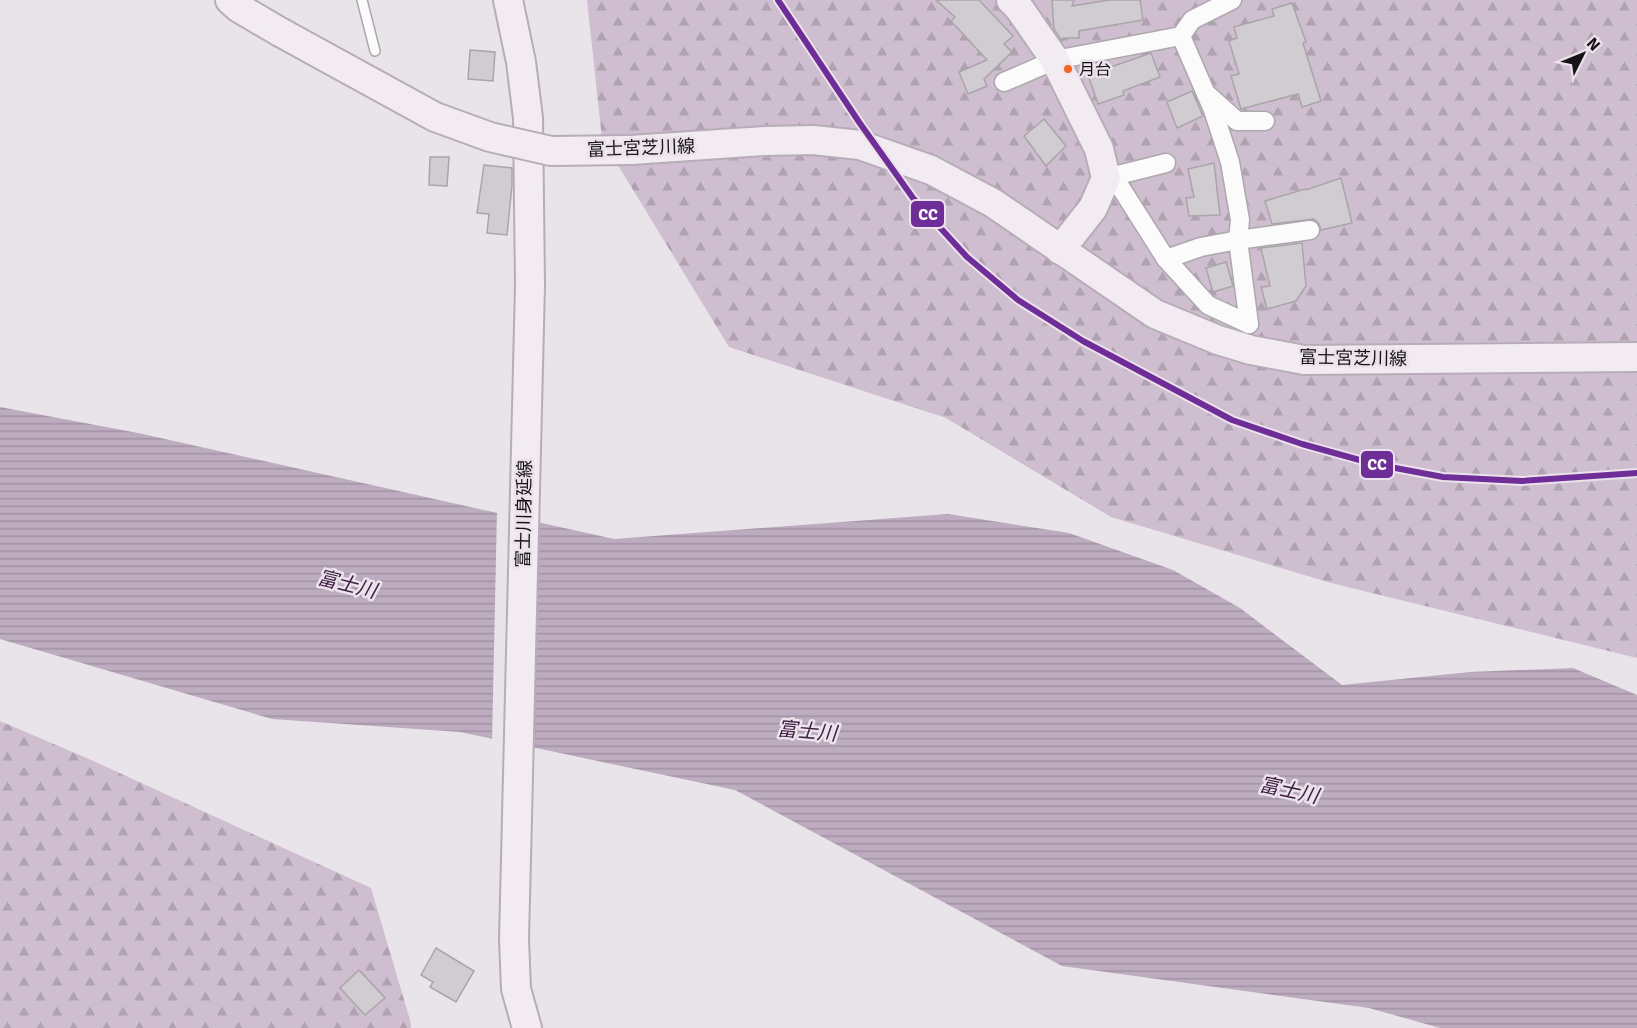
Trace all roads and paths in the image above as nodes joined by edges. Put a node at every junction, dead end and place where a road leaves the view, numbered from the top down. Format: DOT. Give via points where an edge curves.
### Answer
graph roads {
  1 [pos="231,0"];
  2 [pos="362,0"];
  3 [pos="508,0"];
  4 [pos="1011,0"];
  5 [pos="1232,0"];
  6 [pos="1181,36"];
  7 [pos="375,51"];
  8 [pos="1055,60"];
  9 [pos="1004,82"];
  10 [pos="1205,92"];
  11 [pos="1265,121"];
  12 [pos="1166,163"];
  13 [pos="1106,178"];
  14 [pos="1310,230"];
  15 [pos="1238,240"];
  16 [pos="1060,250"];
  17 [pos="1166,259"];
  18 [pos="1637,357"];
  19 [pos="527,1028"];
  1 -- 16 [label="main road, 富士宮芝川線, bridge" via="280,32 435,117 490,137 551,150 631,150 813,140 860,145 931,170 993,203"];
  2 -- 7 [label="lane"];
  3 -- 19 [label="main road, 富士川身延線" via="528,118 530,285 514,939 516,989"];
  4 -- 8 [label="main road"];
  5 -- 6 [label="street" via="1192,20"];
  6 -- 8 [label="street"];
  6 -- 10 [label="street"];
  8 -- 9 [label="street"];
  8 -- 13 [label="main road" via="1099,149"];
  10 -- 11 [label="street" via="1237,121"];
  10 -- 15 [label="street" via="1230,162 1240,220"];
  12 -- 13 [label="street"];
  13 -- 16 [label="main road" via="1093,208"];
  13 -- 17 [label="street" via="1121,188"];
  14 -- 15 [label="street"];
  15 -- 17 [label="street"];
  15 -- 17 [label="street" via="1249,324 1208,305"];
  16 -- 18 [label="main road, 富士宮芝川線" via="1155,314 1218,340 1304,360"];
}
